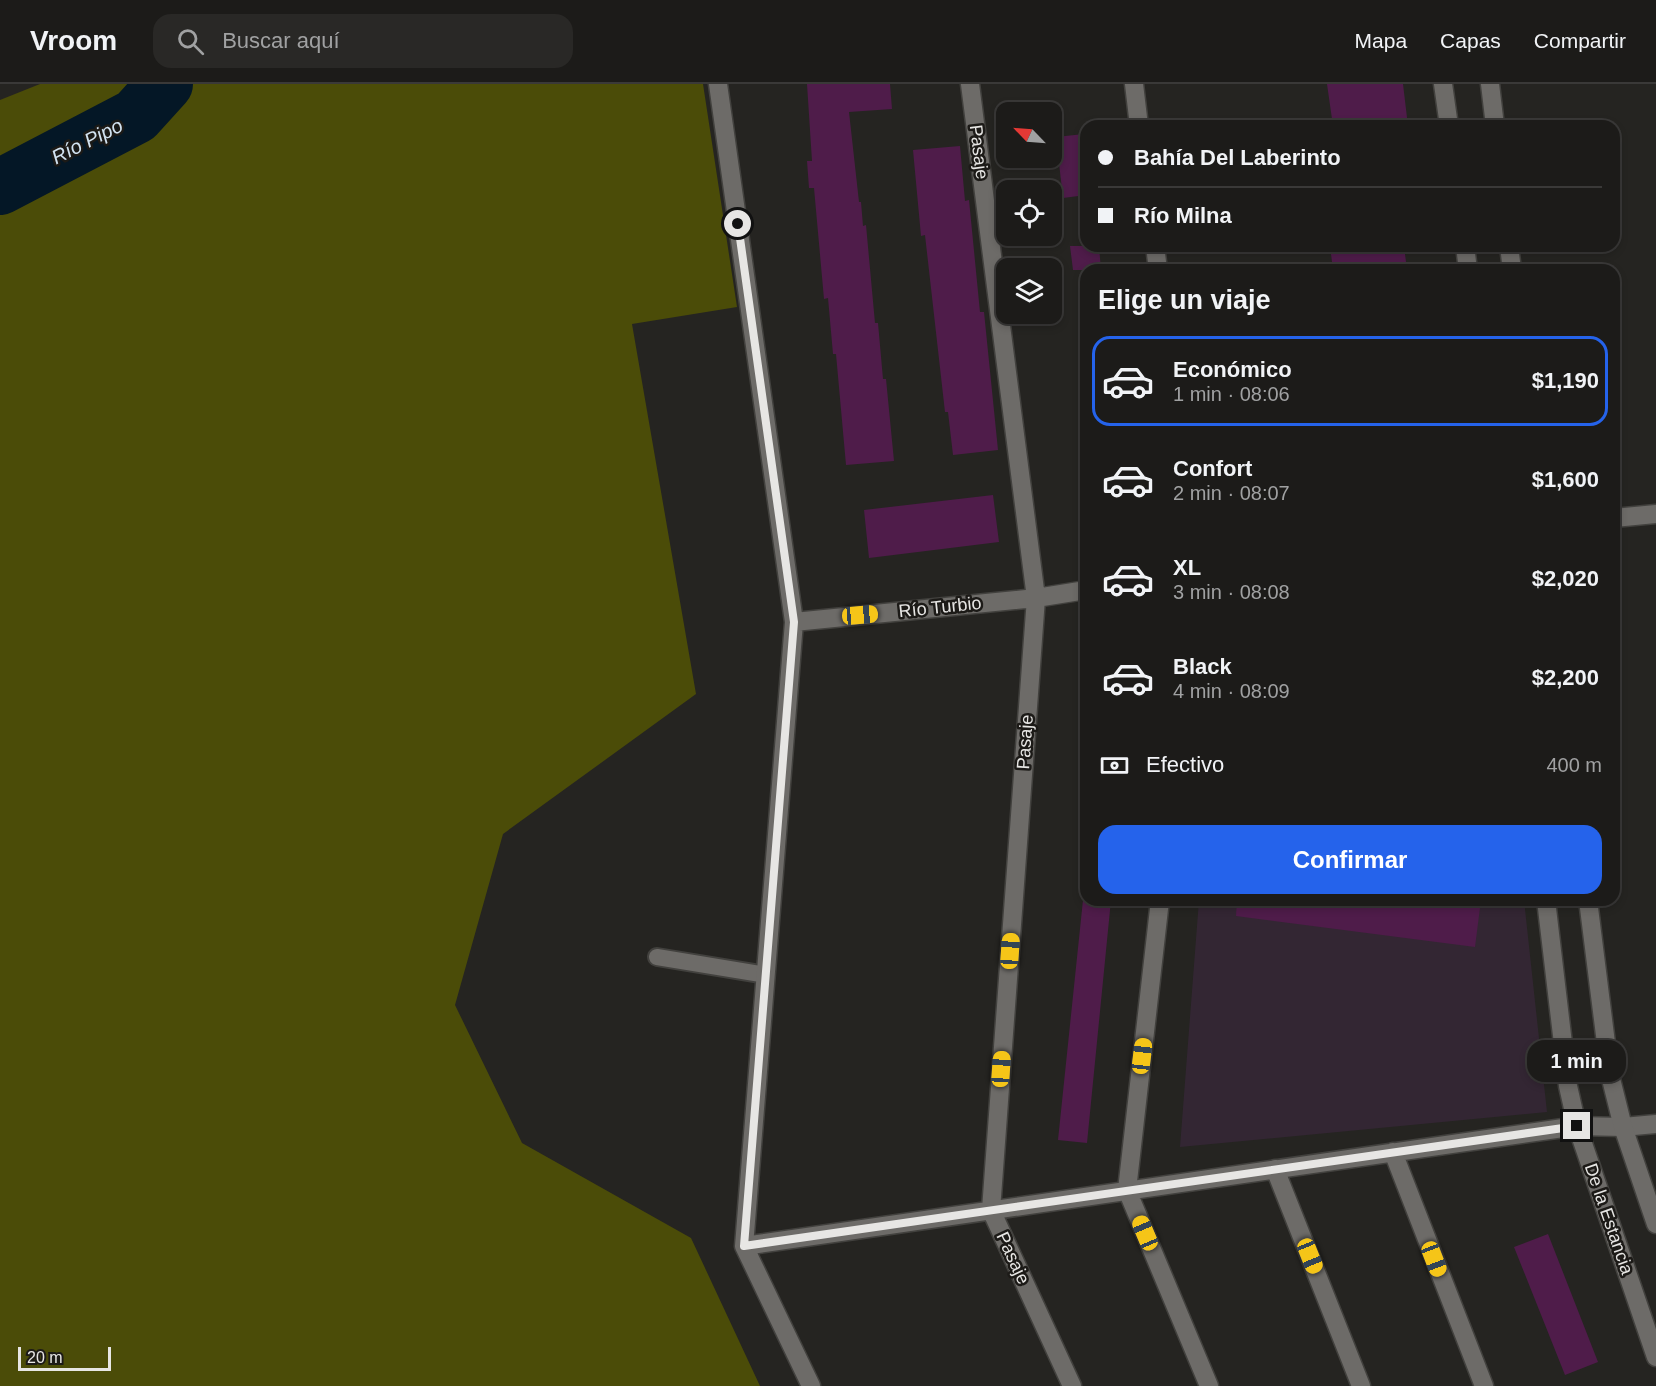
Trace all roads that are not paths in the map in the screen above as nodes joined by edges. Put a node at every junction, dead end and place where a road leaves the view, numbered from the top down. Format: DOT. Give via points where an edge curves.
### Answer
graph roads {
  1 [pos="718,84"];
  2 [pos="970,84"];
  3 [pos="1134,84"];
  4 [pos="1443,84"];
  5 [pos="1490,84"];
  6 [pos="1138,120"];
  7 [pos="1448,120"];
  8 [pos="1494,120"];
  9 [pos="1656,514"];
  10 [pos="1620,517"];
  11 [pos="1080,592"];
  12 [pos="1036,598"];
  13 [pos="794,622"];
  14 [pos="1159,906"];
  15 [pos="1547,906"];
  16 [pos="1589,906"];
  17 [pos="657,957"];
  18 [pos="766,975"];
  19 [pos="1656,1124"];
  20 [pos="1577,1126"];
  21 [pos="1623,1127"];
  22 [pos="1393,1152"];
  23 [pos="1275,1169"];
  24 [pos="1126,1190"];
  25 [pos="991,1210"];
  26 [pos="1656,1224"];
  27 [pos="744,1246"];
  28 [pos="1656,1357"];
  29 [pos="810,1386"];
  30 [pos="1072,1386"];
  31 [pos="1209,1386"];
  32 [pos="1361,1386"];
  33 [pos="1484,1386"];
  1 -- 13 [label="street"];
  2 -- 12 [label="street, Pasaje"];
  3 -- 6 [label="street"];
  4 -- 7 [label="street"];
  5 -- 8 [label="street"];
  9 -- 10 [label="street"];
  11 -- 12 [label="street, Río Turbio"];
  12 -- 13 [label="street, Río Turbio"];
  12 -- 25 [label="street, Pasaje"];
  13 -- 18 [label="street"];
  14 -- 24 [label="street"];
  15 -- 20 [label="street, De la Estancia" via="1568,1086"];
  16 -- 21 [label="street" via="1610,1075"];
  17 -- 18 [label="lane"];
  18 -- 27 [label="street"];
  19 -- 21 [label="street"];
  20 -- 21 [label="street"];
  20 -- 22 [label="street"];
  20 -- 28 [label="street, De la Estancia"];
  21 -- 26 [label="street"];
  22 -- 23 [label="street"];
  22 -- 33 [label="street"];
  23 -- 24 [label="street"];
  23 -- 32 [label="street"];
  24 -- 25 [label="street"];
  24 -- 31 [label="street"];
  25 -- 27 [label="street"];
  25 -- 30 [label="street, Pasaje"];
  27 -- 29 [label="street"];
}
